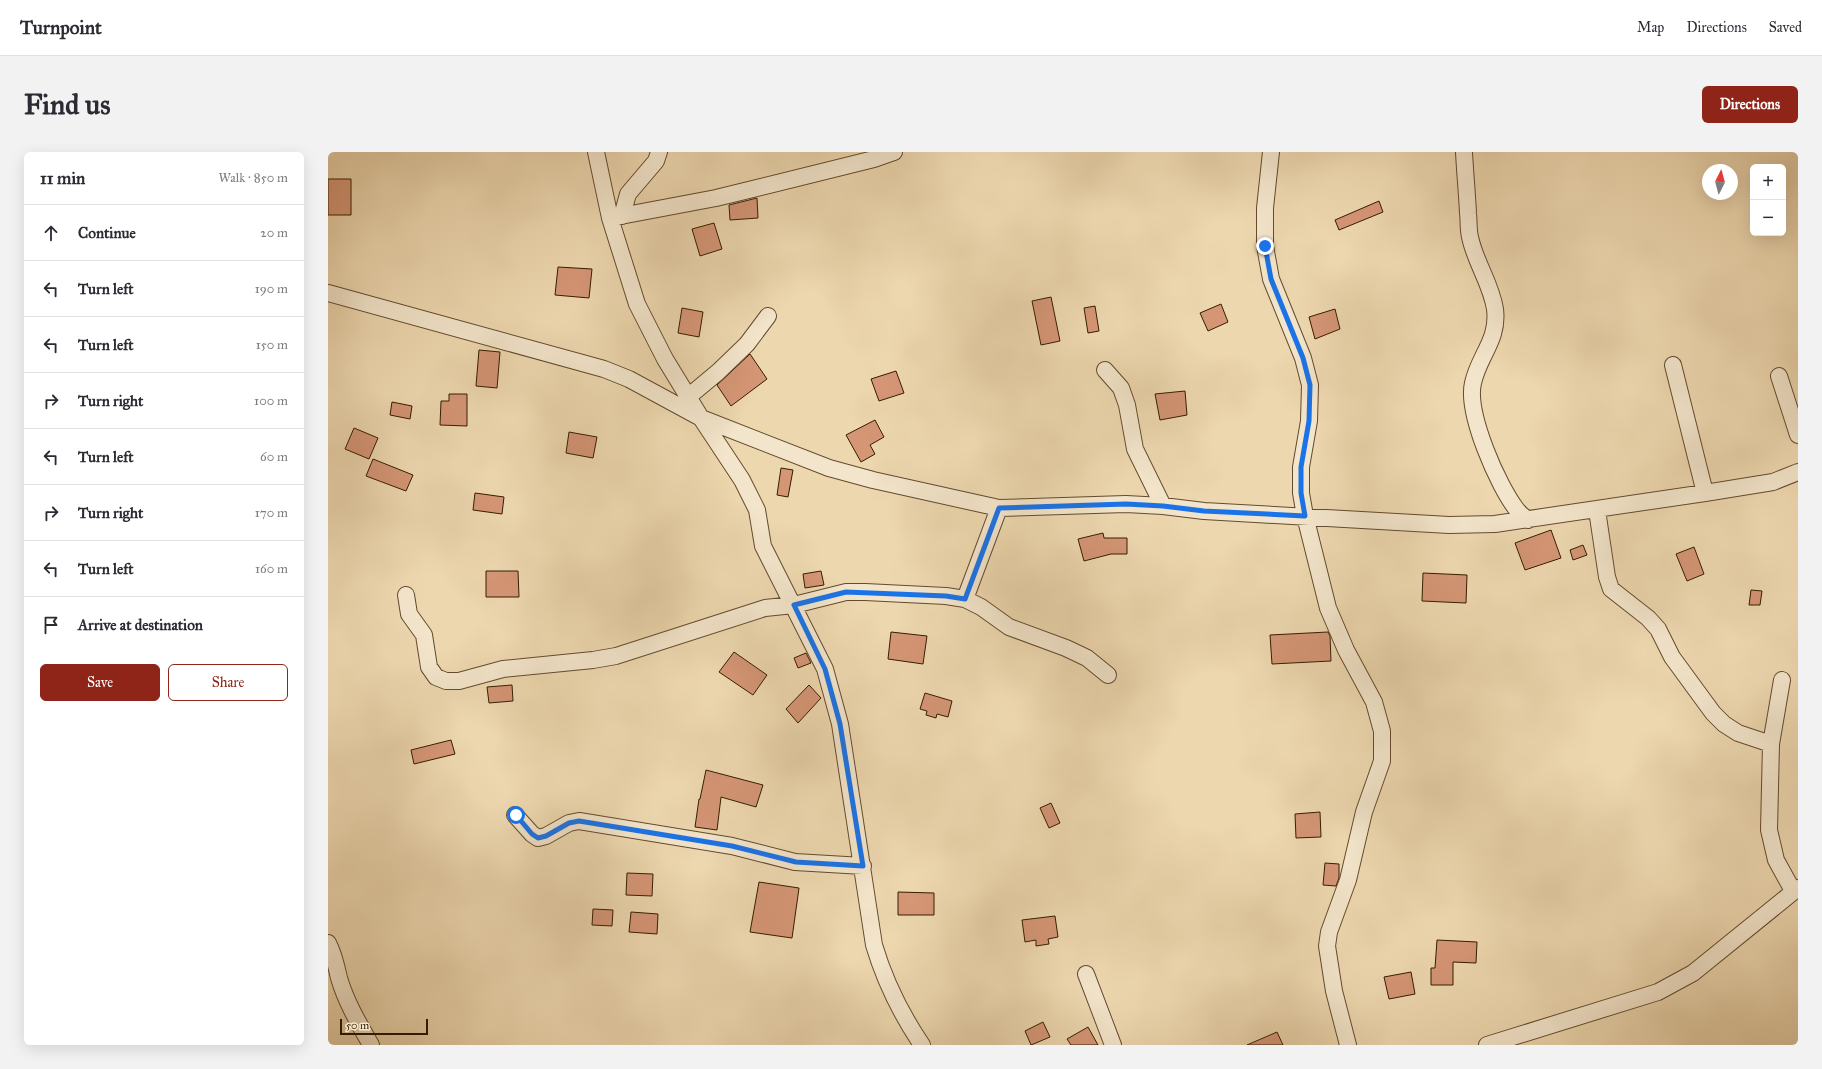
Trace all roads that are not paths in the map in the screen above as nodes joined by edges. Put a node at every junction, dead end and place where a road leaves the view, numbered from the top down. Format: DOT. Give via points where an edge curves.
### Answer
graph roads {
  1 [pos="596,152"];
  2 [pos="659,152"];
  3 [pos="894,152"];
  4 [pos="1271,152"];
  5 [pos="1464,152"];
  6 [pos="874,155"];
  7 [pos="616,217"];
  8 [pos="328,293"];
  9 [pos="768,316"];
  10 [pos="1673,365"];
  11 [pos="1105,370"];
  12 [pos="1779,376"];
  13 [pos="688,397"];
  14 [pos="701,418"];
  15 [pos="1798,435"];
  16 [pos="1798,472"];
  17 [pos="1705,493"];
  18 [pos="1163,506"];
  19 [pos="999,508"];
  20 [pos="1597,510"];
  21 [pos="1305,516"];
  22 [pos="1528,520"];
  23 [pos="406,596"];
  24 [pos="965,599"];
  25 [pos="794,605"];
  26 [pos="1108,675"];
  27 [pos="1782,680"];
  28 [pos="1771,744"];
  29 [pos="516,815"];
  30 [pos="863,866"];
  31 [pos="1795,889"];
  32 [pos="328,943"];
  33 [pos="1086,974"];
  34 [pos="1526,1040"];
  35 [pos="372,1045"];
  36 [pos="922,1045"];
  37 [pos="1113,1045"];
  38 [pos="1348,1045"];
  39 [pos="1487,1045"];
  1 -- 7 [label="street"];
  2 -- 7 [label="street" via="656,161 628,194"];
  3 -- 6 [label="street"];
  4 -- 21 [label="street" via="1264,208 1265,246 1271,279 1303,358 1310,385 1309,421 1301,467 1301,493"];
  5 -- 22 [label="street" via="1470,237 1491,292 1496,327 1472,384 1472,401 1478,428 1498,478 1518,512"];
  6 -- 7 [label="street" via="716,198"];
  7 -- 13 [label="street" via="637,304"];
  8 -- 14 [label="street" via="604,369"];
  9 -- 13 [label="street" via="747,344"];
  10 -- 17 [label="street"];
  11 -- 18 [label="street" via="1121,388 1135,449"];
  12 -- 15 [label="street"];
  13 -- 14 [label="street"];
  14 -- 19 [label="street" via="829,468"];
  14 -- 25 [label="street" via="742,480 757,510 763,546"];
  16 -- 17 [label="street" via="1773,482"];
  17 -- 20 [label="street"];
  18 -- 19 [label="street" via="1126,504"];
  18 -- 21 [label="street" via="1204,511"];
  19 -- 24 [label="street"];
  20 -- 22 [label="street"];
  20 -- 28 [label="street" via="1611,589 1658,629 1672,657 1724,724 1738,733"];
  21 -- 22 [label="street" via="1449,525"];
  21 -- 38 [label="street" via="1328,608 1346,650 1374,702 1382,731 1382,761 1364,812 1348,880 1329,932 1327,946 1334,991"];
  23 -- 25 [label="street" via="410,614 424,635 429,667 436,676 446,681 459,681 503,669 616,656 765,608"];
  24 -- 25 [label="street" via="846,592"];
  24 -- 26 [label="street" via="1009,627 1086,658"];
  25 -- 30 [label="street" via="825,669 840,724"];
  27 -- 28 [label="street"];
  28 -- 31 [label="street" via="1769,830 1776,860"];
  29 -- 30 [label="street" via="538,838 579,821 732,846 796,862"];
  30 -- 36 [label="street" via="874,945 882,972 904,1018"];
  31 -- 34 [label="street" via="1693,973 1677,982 1658,992"];
  32 -- 35 [label="street" via="348,1000"];
  33 -- 37 [label="street"];
  34 -- 39 [label="street"];
}
